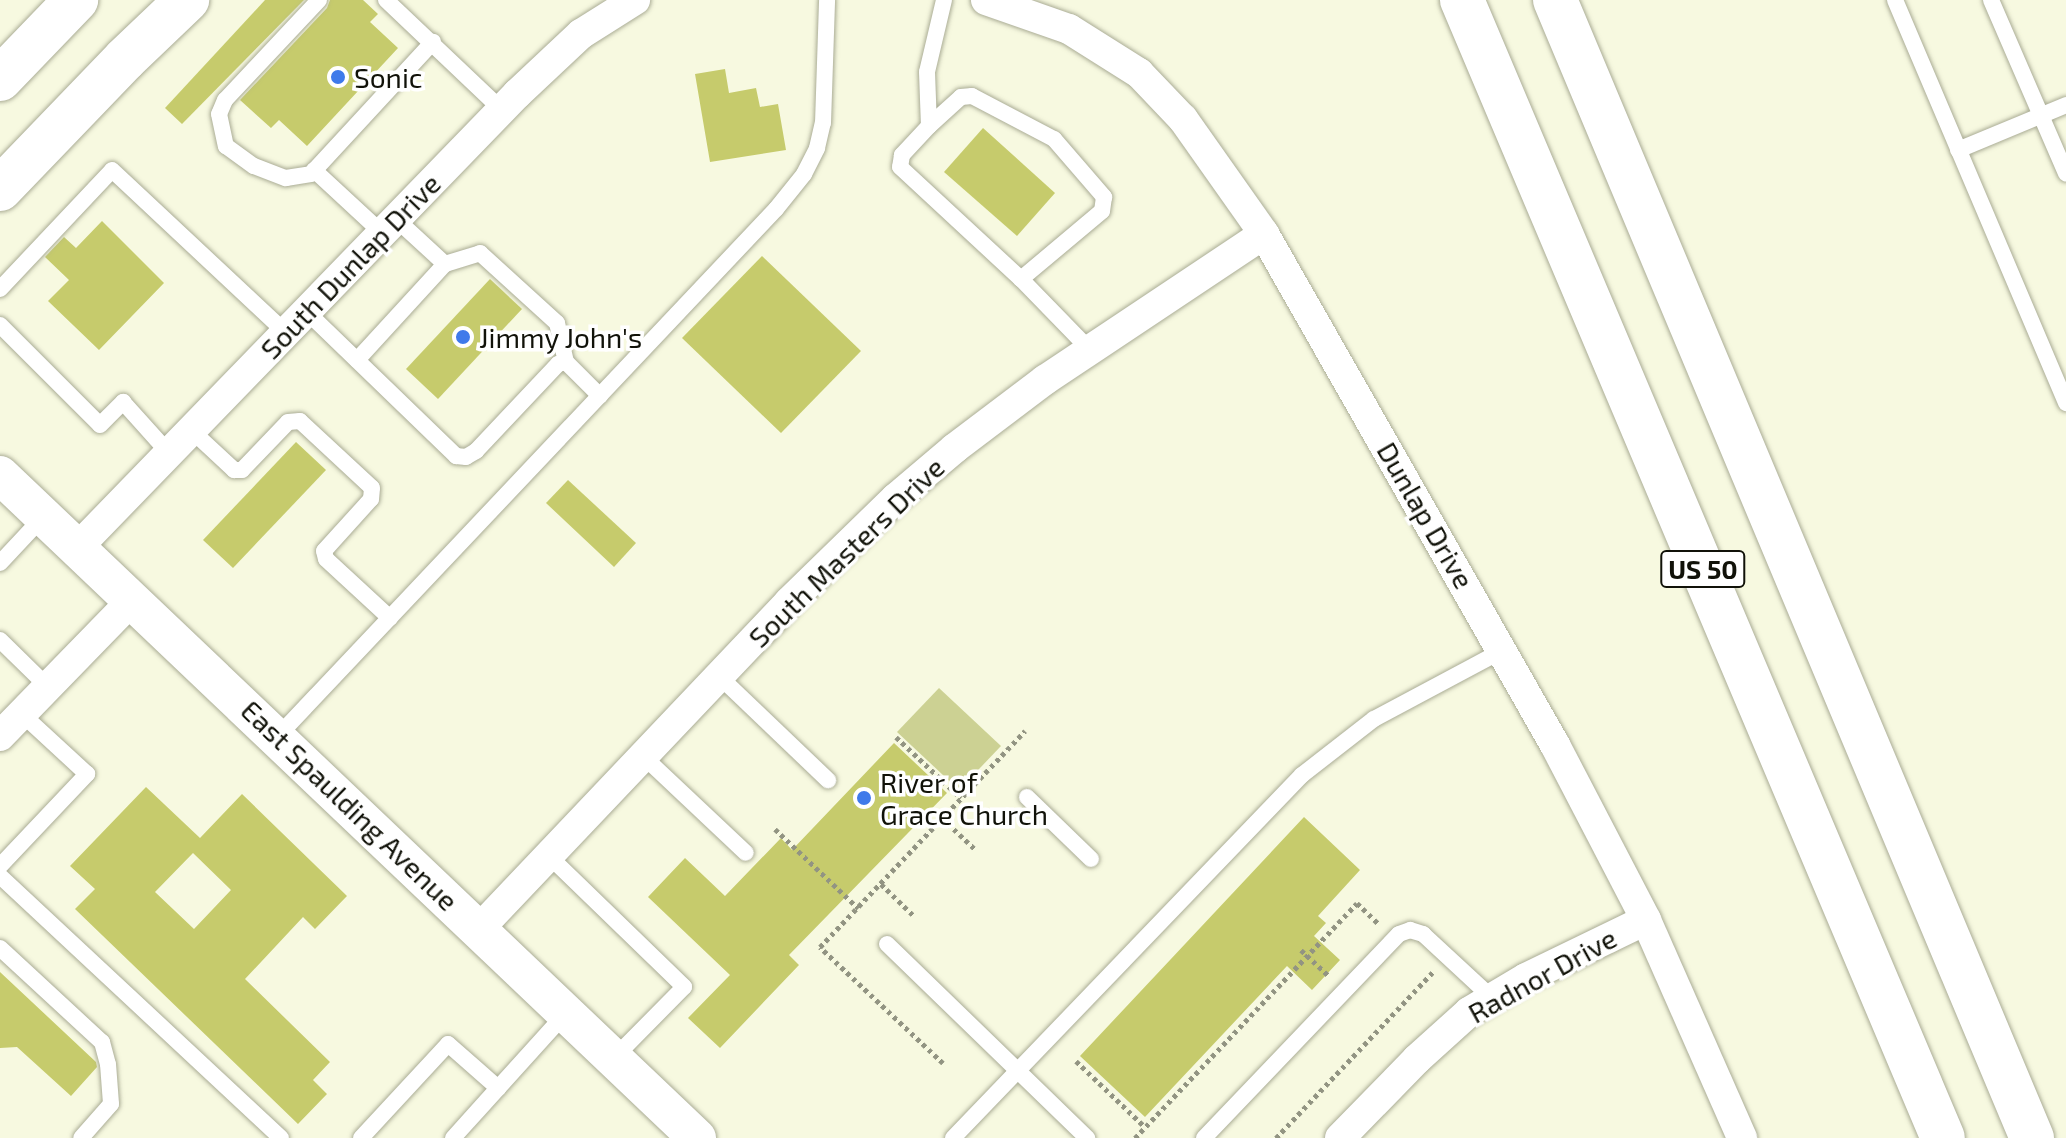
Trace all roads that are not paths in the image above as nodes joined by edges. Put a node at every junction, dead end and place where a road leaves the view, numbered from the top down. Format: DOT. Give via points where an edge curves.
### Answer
graph roads {
  1 [pos="187,0"];
  2 [pos="319,0"];
  3 [pos="386,0"];
  4 [pos="635,0"];
  5 [pos="827,0"];
  6 [pos="944,0"];
  7 [pos="986,0"];
  8 [pos="1462,0"];
  9 [pos="1555,0"];
  10 [pos="1895,0"];
  11 [pos="1991,0"];
  12 [pos="66,3"];
  13 [pos="433,42"];
  14 [pos="0,79"];
  15 [pos="2066,105"];
  16 [pos="502,110"];
  17 [pos="2041,115"];
  18 [pos="929,126"];
  19 [pos="1958,150"];
  20 [pos="314,170"];
  21 [pos="2066,173"];
  22 [pos="0,189"];
  23 [pos="389,226"];
  24 [pos="1264,234"];
  25 [pos="445,264"];
  26 [pos="1021,279"];
  27 [pos="0,289"];
  28 [pos="296,322"];
  29 [pos="0,325"];
  30 [pos="1090,350"];
  31 [pos="357,360"];
  32 [pos="566,362"];
  33 [pos="600,396"];
  34 [pos="2065,399"];
  35 [pos="191,430"];
  36 [pos="169,453"];
  37 [pos="0,475"];
  38 [pos="44,516"];
  39 [pos="78,547"];
  40 [pos="0,563"];
  41 [pos="134,598"];
  42 [pos="390,618"];
  43 [pos="0,640"];
  44 [pos="1503,650"];
  45 [pos="719,676"];
  46 [pos="48,687"];
  47 [pos="22,714"];
  48 [pos="0,736"];
  49 [pos="278,736"];
  50 [pos="643,756"];
  51 [pos="828,780"];
  52 [pos="1027,797"];
  53 [pos="746,853"];
  54 [pos="549,856"];
  55 [pos="1091,859"];
  56 [pos="0,866"];
  57 [pos="0,876"];
  58 [pos="1646,920"];
  59 [pos="479,929"];
  60 [pos="887,944"];
  61 [pos="0,948"];
  62 [pos="1492,998"];
  63 [pos="566,1013"];
  64 [pos="614,1058"];
  65 [pos="1018,1071"];
  66 [pos="498,1088"];
  67 [pos="81,1138"];
  68 [pos="281,1138"];
  69 [pos="361,1138"];
  70 [pos="453,1138"];
  71 [pos="697,1138"];
  72 [pos="953,1138"];
  73 [pos="1087,1138"];
  74 [pos="1204,1138"];
  75 [pos="1340,1138"];
  76 [pos="1742,1138"];
  77 [pos="1943,1138"];
  78 [pos="2032,1138"];
  1 -- 22 [label="main road"];
  2 -- 20 [label="lane" via="225,100 219,114 226,146 254,166 286,178"];
  3 -- 13 [label="lane"];
  4 -- 16 [label="street, South Dunlap Drive" via="581,34"];
  5 -- 33 [label="lane" via="825,106 810,164 776,209"];
  6 -- 18 [label="lane" via="927,72"];
  7 -- 24 [label="street, Dunlap Drive" via="1069,29 1139,73 1183,119"];
  8 -- 77 [label="main road, US 50"];
  9 -- 78 [label="main road, US 50"];
  10 -- 19 [label="lane"];
  11 -- 17 [label="lane"];
  12 -- 14 [label="main road"];
  13 -- 16 [label="lane"];
  13 -- 20 [label="lane"];
  15 -- 17 [label="lane"];
  16 -- 23 [label="street, South Dunlap Drive"];
  17 -- 19 [label="lane"];
  17 -- 21 [label="lane"];
  18 -- 26 [label="lane" via="902,155 900,167"];
  18 -- 26 [label="lane" via="961,97 972,96 1054,139 1104,197 1102,211"];
  19 -- 34 [label="lane"];
  20 -- 23 [label="lane"];
  23 -- 25 [label="lane"];
  23 -- 28 [label="street, South Dunlap Drive"];
  24 -- 30 [label="street, South Masters Drive"];
  24 -- 44 [label="street, Dunlap Drive"];
  25 -- 31 [label="lane"];
  25 -- 32 [label="lane" via="472,254 488,256 557,323"];
  26 -- 30 [label="lane"];
  27 -- 28 [label="lane" via="112,170"];
  28 -- 31 [label="lane"];
  28 -- 35 [label="street, South Dunlap Drive"];
  29 -- 36 [label="lane" via="100,425 123,402"];
  30 -- 45 [label="street, South Masters Drive" via="981,427 896,498"];
  31 -- 32 [label="lane" via="456,456 466,457 558,364"];
  32 -- 33 [label="lane"];
  33 -- 42 [label="lane"];
  35 -- 36 [label="street, South Dunlap Drive"];
  35 -- 42 [label="lane" via="234,470 242,470 288,422 300,421 372,488 371,499 324,551 326,559"];
  36 -- 39 [label="street, South Dunlap Drive"];
  37 -- 38 [label="street, East Spaulding Avenue"];
  38 -- 39 [label="street, East Spaulding Avenue"];
  38 -- 40 [label="lane"];
  39 -- 41 [label="street, East Spaulding Avenue"];
  41 -- 46 [label="street"];
  41 -- 49 [label="street, East Spaulding Avenue"];
  42 -- 49 [label="lane"];
  43 -- 46 [label="lane"];
  44 -- 58 [label="street, Dunlap Drive"];
  44 -- 65 [label="lane" via="1374,719 1302,775"];
  45 -- 50 [label="street, South Masters Drive"];
  45 -- 51 [label="lane"];
  46 -- 47 [label="street"];
  47 -- 48 [label="street"];
  47 -- 56 [label="lane" via="87,774"];
  49 -- 59 [label="street, East Spaulding Avenue"];
  50 -- 53 [label="lane"];
  50 -- 54 [label="street, South Masters Drive"];
  52 -- 55 [label="lane"];
  54 -- 59 [label="street, South Masters Drive"];
  54 -- 64 [label="lane" via="684,987"];
  57 -- 68 [label="lane"];
  58 -- 62 [label="street, Radnor Drive"];
  58 -- 76 [label="street, Dunlap Drive"];
  59 -- 63 [label="street, East Spaulding Avenue"];
  60 -- 65 [label="lane"];
  61 -- 67 [label="lane" via="102,1042 111,1104"];
  62 -- 74 [label="lane" via="1423,934 1410,930 1394,939"];
  62 -- 75 [label="street, Radnor Drive" via="1433,1043"];
  63 -- 64 [label="street, East Spaulding Avenue"];
  63 -- 66 [label="lane"];
  64 -- 71 [label="street, East Spaulding Avenue"];
  65 -- 72 [label="lane"];
  65 -- 73 [label="lane"];
  66 -- 69 [label="lane" via="448,1044"];
  66 -- 70 [label="lane"];
}
